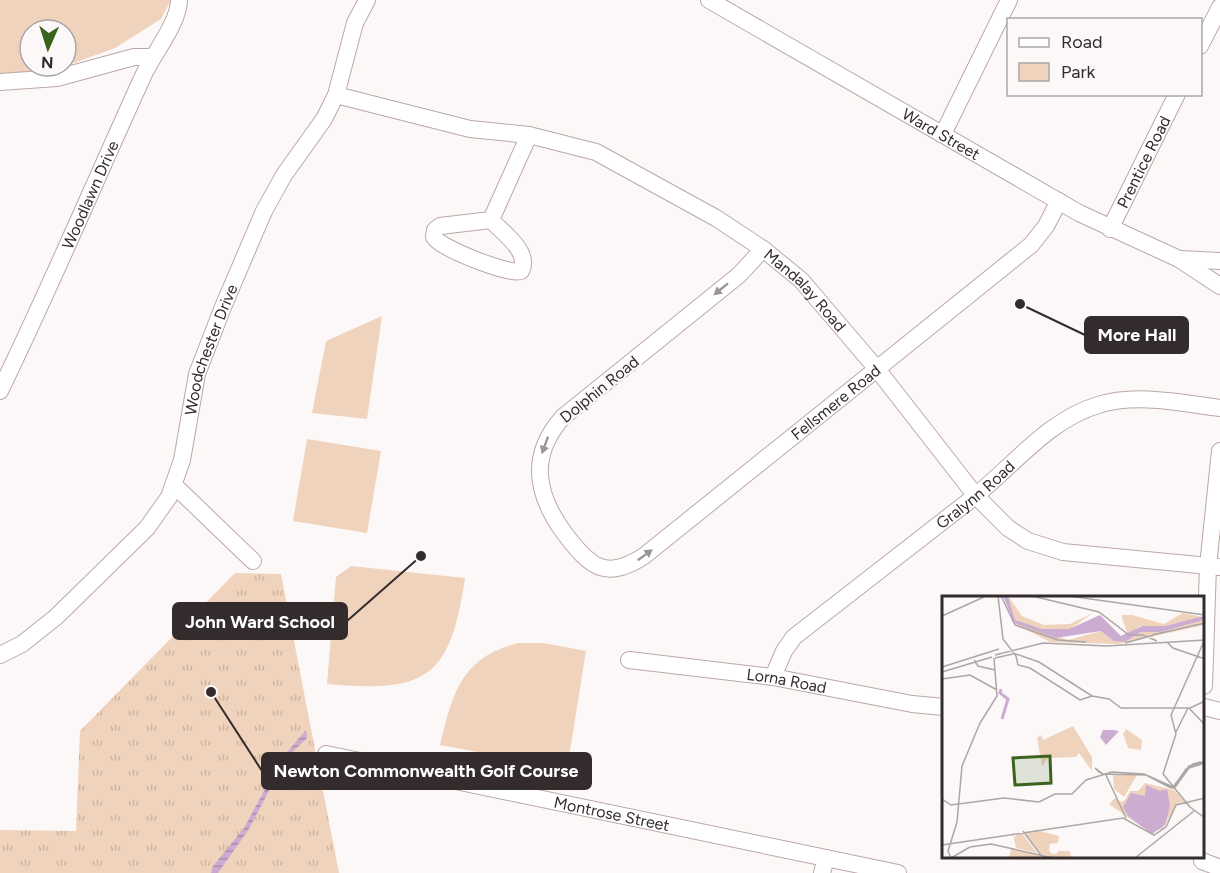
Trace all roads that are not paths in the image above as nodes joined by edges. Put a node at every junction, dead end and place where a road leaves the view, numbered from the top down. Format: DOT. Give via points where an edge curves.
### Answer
graph roads {
  1 [pos="179,0"];
  2 [pos="367,0"];
  3 [pos="709,0"];
  4 [pos="1009,0"];
  5 [pos="1220,7"];
  6 [pos="1202,42"];
  7 [pos="152,57"];
  8 [pos="0,82"];
  9 [pos="336,95"];
  10 [pos="1176,96"];
  11 [pos="943,134"];
  12 [pos="529,135"];
  13 [pos="1059,201"];
  14 [pos="491,220"];
  15 [pos="1110,229"];
  16 [pos="763,249"];
  17 [pos="1179,259"];
  18 [pos="1220,261"];
  19 [pos="1220,286"];
  20 [pos="877,369"];
  21 [pos="0,391"];
  22 [pos="1220,408"];
  23 [pos="1220,451"];
  24 [pos="175,486"];
  25 [pos="976,496"];
  26 [pos="253,561"];
  27 [pos="591,564"];
  28 [pos="1214,567"];
  29 [pos="0,655"];
  30 [pos="628,660"];
  31 [pos="1205,664"];
  32 [pos="773,677"];
  33 [pos="1205,706"];
  34 [pos="942,707"];
  35 [pos="1220,711"];
  36 [pos="326,754"];
  37 [pos="1201,864"];
  38 [pos="824,865"];
  39 [pos="1220,868"];
  40 [pos="898,873"];
  1 -- 7 [label="street, Woodlawn Drive" via="176,16"];
  2 -- 9 [label="street, Woodchester Drive" via="355,23"];
  3 -- 11 [label="street, Ward Street"];
  4 -- 11 [label="street"];
  5 -- 6 [label="street"];
  7 -- 8 [label="street" via="134,57 57,78"];
  7 -- 21 [label="street, Woodlawn Drive"];
  9 -- 12 [label="street, Mandalay Road" via="470,129"];
  9 -- 24 [label="street, Woodchester Drive" via="276,188 251,236 197,374"];
  10 -- 15 [label="street, Prentice Road"];
  11 -- 13 [label="street, Ward Street"];
  12 -- 14 [label="street"];
  12 -- 16 [label="street, Mandalay Road" via="596,152 716,218"];
  13 -- 15 [label="street, Ward Street"];
  13 -- 20 [label="street, Fellsmere Road" via="1031,245"];
  14 -- 14 [label="street" via="440,226 434,237 448,248 505,271 519,272 523,268 522,253"];
  15 -- 17 [label="street, Ward Street"];
  16 -- 20 [label="street, Mandalay Road" via="801,280"];
  16 -- 27 [label="street, Dolphin Road, one-way" via="730,282 563,417 550,433 541,460 543,496 554,518"];
  17 -- 18 [label="street, Ward Street"];
  17 -- 19 [label="street, Ward Street"];
  20 -- 25 [label="street, Mandalay Road"];
  27 -- 20 [label="street, Fellsmere Road, one-way" via="615,569 644,556"];
  22 -- 25 [label="street, Gralynn Road" via="1138,400 1095,406 1037,441"];
  23 -- 28 [label="street"];
  24 -- 26 [label="street"];
  24 -- 29 [label="street, Woodchester Drive" via="147,528 56,617 22,644"];
  25 -- 28 [label="street, Mandalay Road" via="1008,528 1028,541 1063,552"];
  25 -- 32 [label="street, Gralynn Road" via="794,637"];
  28 -- 31 [label="street"];
  30 -- 32 [label="street, Lorna Road"];
  32 -- 34 [label="street, Lorna Road"];
  33 -- 35 [label="street"];
  36 -- 38 [label="street, Montrose Street"];
  37 -- 39 [label="street"];
  38 -- 40 [label="street, Montrose Street"];
}
